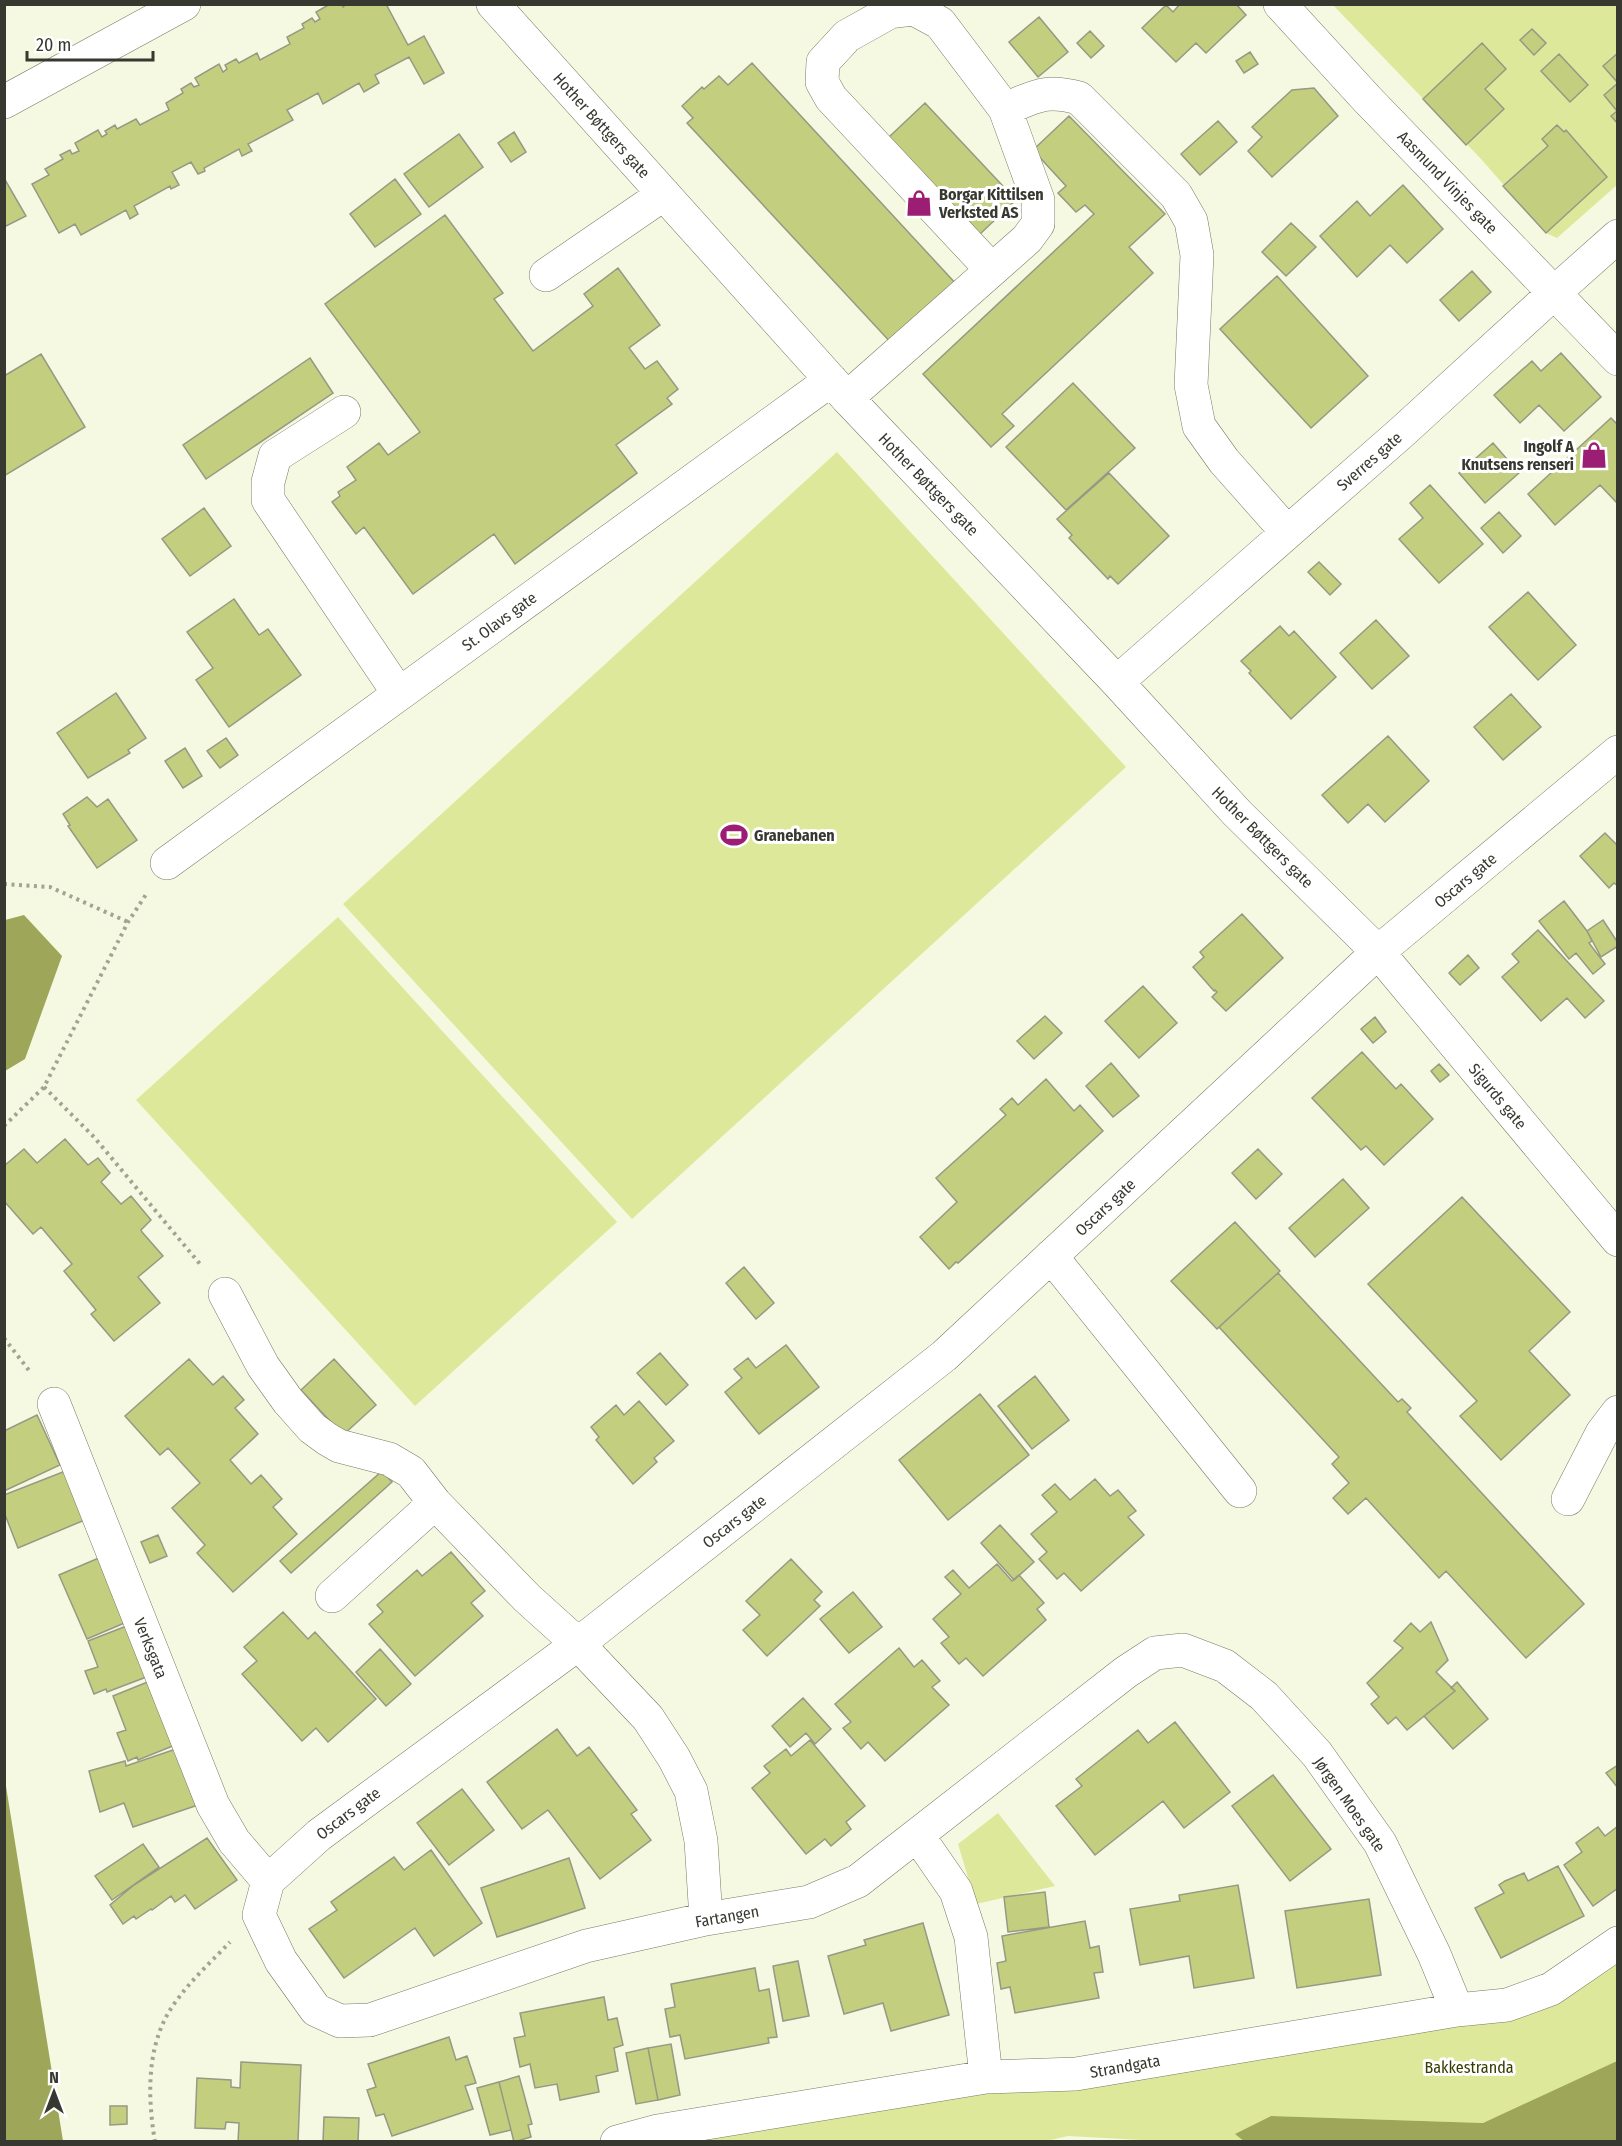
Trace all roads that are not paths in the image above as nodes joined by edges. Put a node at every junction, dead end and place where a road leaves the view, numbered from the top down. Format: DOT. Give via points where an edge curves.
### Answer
graph roads {
  1 [pos="184,4"];
  2 [pos="1280,4"];
  3 [pos="503,8"];
  4 [pos="4,102"];
  5 [pos="1005,108"];
  6 [pos="664,194"];
  7 [pos="1617,237"];
  8 [pos="992,270"];
  9 [pos="546,275"];
  10 [pos="1555,292"];
  11 [pos="1617,358"];
  12 [pos="839,389"];
  13 [pos="344,412"];
  14 [pos="1287,532"];
  15 [pos="1117,682"];
  16 [pos="399,694"];
  17 [pos="1617,752"];
  18 [pos="167,863"];
  19 [pos="1378,952"];
  20 [pos="1617,1239"];
  21 [pos="1051,1256"];
  22 [pos="225,1294"];
  23 [pos="54,1404"];
  24 [pos="1617,1412"];
  25 [pos="1240,1491"];
  26 [pos="1568,1499"];
  27 [pos="435,1503"];
  28 [pos="332,1596"];
  29 [pos="578,1644"];
  30 [pos="1183,1650"];
  31 [pos="918,1836"];
  32 [pos="268,1881"];
  33 [pos="706,1918"];
  34 [pos="1617,1943"];
  35 [pos="1457,2010"];
  36 [pos="986,2077"];
  37 [pos="617,2142"];
  1 -- 4 [label="street"];
  2 -- 10 [label="street, Aasmund Vinjes gate"];
  3 -- 6 [label="street, Hother Bøttgers gate"];
  5 -- 8 [label="street, St. Olavs gate" via="1038,200 1038,224"];
  5 -- 8 [label="street, St. Olavs gate" via="940,23 914,9 890,12 847,36 823,62 822,82 831,98"];
  5 -- 14 [label="street" via="1041,94 1058,92 1079,98 1176,195 1191,221 1197,255 1191,385 1199,426 1224,461"];
  6 -- 9 [label="street"];
  6 -- 12 [label="street, Hother Bøttgers gate"];
  7 -- 10 [label="street, Sverres gate"];
  8 -- 12 [label="street, St. Olavs gate"];
  10 -- 11 [label="street, Aasmund Vinjes gate"];
  10 -- 14 [label="street, Sverres gate"];
  12 -- 15 [label="street, Hother Bøttgers gate"];
  12 -- 16 [label="street, St. Olavs gate"];
  13 -- 16 [label="street" via="275,456 268,500"];
  14 -- 15 [label="street, Sverres gate"];
  15 -- 19 [label="street, Hother Bøttgers gate" via="1237,813"];
  16 -- 18 [label="street, St. Olavs gate"];
  17 -- 19 [label="street, Oscars gate"];
  19 -- 20 [label="street, Sigurds gate"];
  19 -- 21 [label="street, Oscars gate"];
  21 -- 25 [label="street"];
  21 -- 29 [label="street, Oscars gate" via="944,1356"];
  22 -- 27 [label="street" via="263,1366 312,1428 339,1446 389,1459 411,1472"];
  23 -- 32 [label="street, Verksgata" via="213,1805 234,1841"];
  24 -- 26 [label="street"];
  27 -- 28 [label="street"];
  27 -- 29 [label="street" via="527,1598"];
  29 -- 32 [label="street, Oscars gate" via="319,1835"];
  29 -- 33 [label="street" via="648,1718 691,1791 701,1841"];
  30 -- 31 [label="street, Fartangen" via="1155,1653 1126,1672"];
  30 -- 35 [label="street, Jørgen Moes gate" via="1225,1666 1264,1696 1317,1754 1380,1843"];
  31 -- 33 [label="street, Fartangen" via="858,1881 809,1902"];
  31 -- 36 [label="street" via="956,1891 971,1937"];
  32 -- 33 [label="street, Fartangen" via="259,1915 281,1961 316,2010 340,2021 370,2020 586,1946"];
  34 -- 35 [label="street, Strandgata" via="1551,1989 1507,2006"];
  35 -- 36 [label="street, Strandgata" via="1076,2074"];
  36 -- 37 [label="street, Strandgata" via="658,2131"];
}
